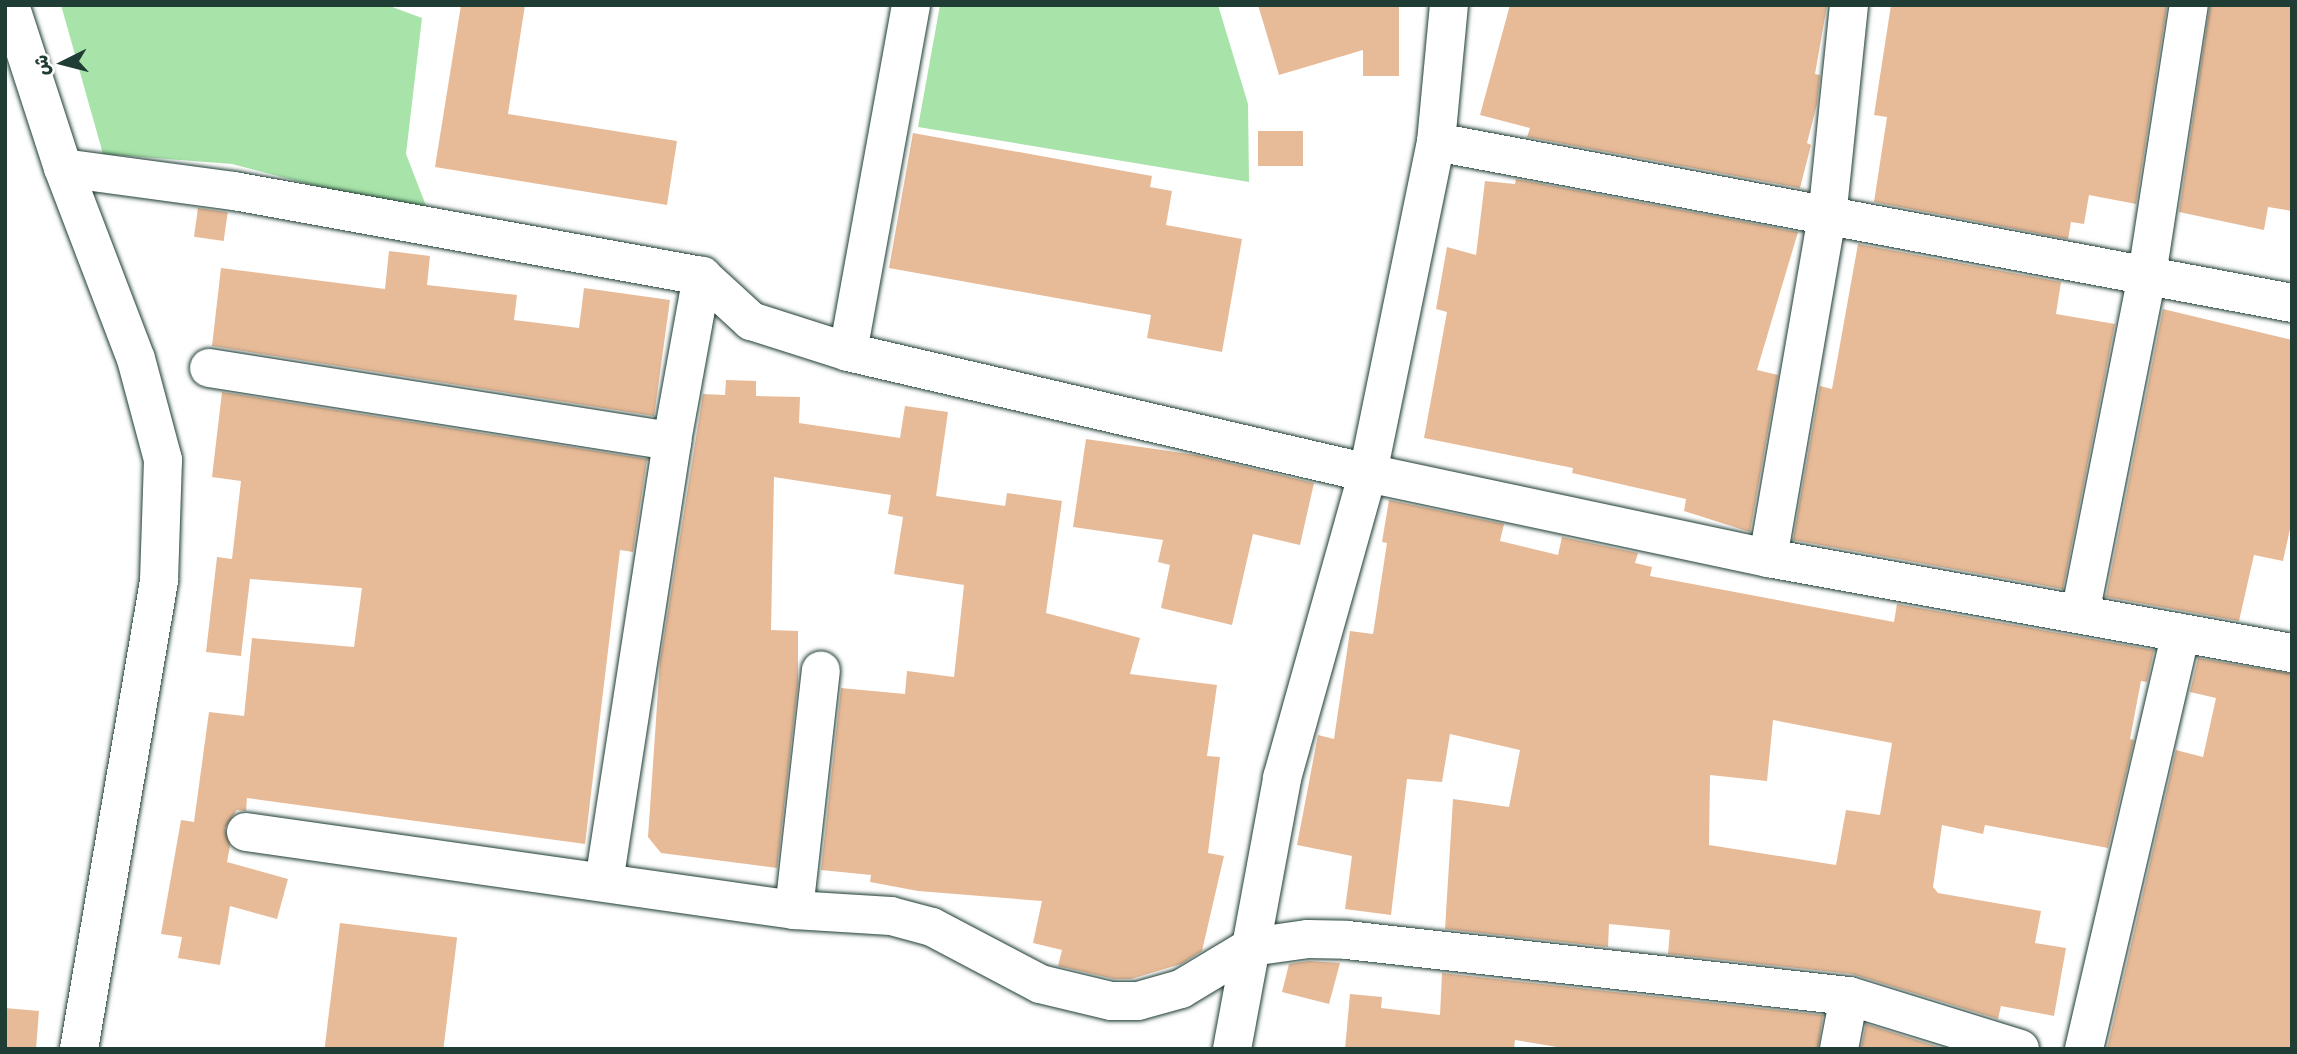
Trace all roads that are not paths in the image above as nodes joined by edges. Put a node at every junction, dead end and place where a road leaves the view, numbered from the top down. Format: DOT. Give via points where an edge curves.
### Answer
graph roads {
  1 [pos="10,5"];
  2 [pos="911,5"];
  3 [pos="1849,5"];
  4 [pos="2189,5"];
  5 [pos="1451,13"];
  6 [pos="1436,142"];
  7 [pos="63,168"];
  8 [pos="1828,218"];
  9 [pos="2147,275"];
  10 [pos="702,276"];
  11 [pos="2292,303"];
  12 [pos="848,352"];
  13 [pos="209,368"];
  14 [pos="672,441"];
  15 [pos="1367,473"];
  16 [pos="1768,558"];
  17 [pos="2080,614"];
  18 [pos="2181,633"];
  19 [pos="2292,653"];
  20 [pos="821,671"];
  21 [pos="246,832"];
  22 [pos="604,882"];
  23 [pos="794,910"];
  24 [pos="1251,947"];
  25 [pos="1849,996"];
  26 [pos="79,1049"];
  27 [pos="1232,1049"];
  28 [pos="1839,1049"];
  29 [pos="2020,1049"];
  30 [pos="2084,1049"];
  1 -- 7 [label="street"];
  2 -- 12 [label="street"];
  3 -- 8 [label="street"];
  4 -- 9 [label="street"];
  5 -- 6 [label="street"];
  6 -- 8 [label="street"];
  6 -- 15 [label="street"];
  7 -- 10 [label="street" via="234,191"];
  7 -- 26 [label="street" via="136,359 163,460 162,550 152,628"];
  8 -- 9 [label="street"];
  8 -- 16 [label="street"];
  9 -- 11 [label="street"];
  9 -- 17 [label="street"];
  10 -- 12 [label="street" via="751,321"];
  10 -- 14 [label="street"];
  12 -- 15 [label="street"];
  13 -- 14 [label="street"];
  14 -- 22 [label="street"];
  15 -- 16 [label="street"];
  15 -- 24 [label="street" via="1282,778"];
  16 -- 17 [label="street"];
  17 -- 18 [label="street"];
  18 -- 19 [label="street"];
  18 -- 30 [label="street"];
  20 -- 23 [label="street"];
  21 -- 22 [label="street"];
  22 -- 23 [label="street"];
  23 -- 24 [label="street" via="891,916 932,927 1040,984 1111,1002 1138,1001 1181,989"];
  24 -- 25 [label="street" via="1308,939 1400,944"];
  24 -- 27 [label="street"];
  25 -- 28 [label="street"];
  25 -- 29 [label="street"];
}
